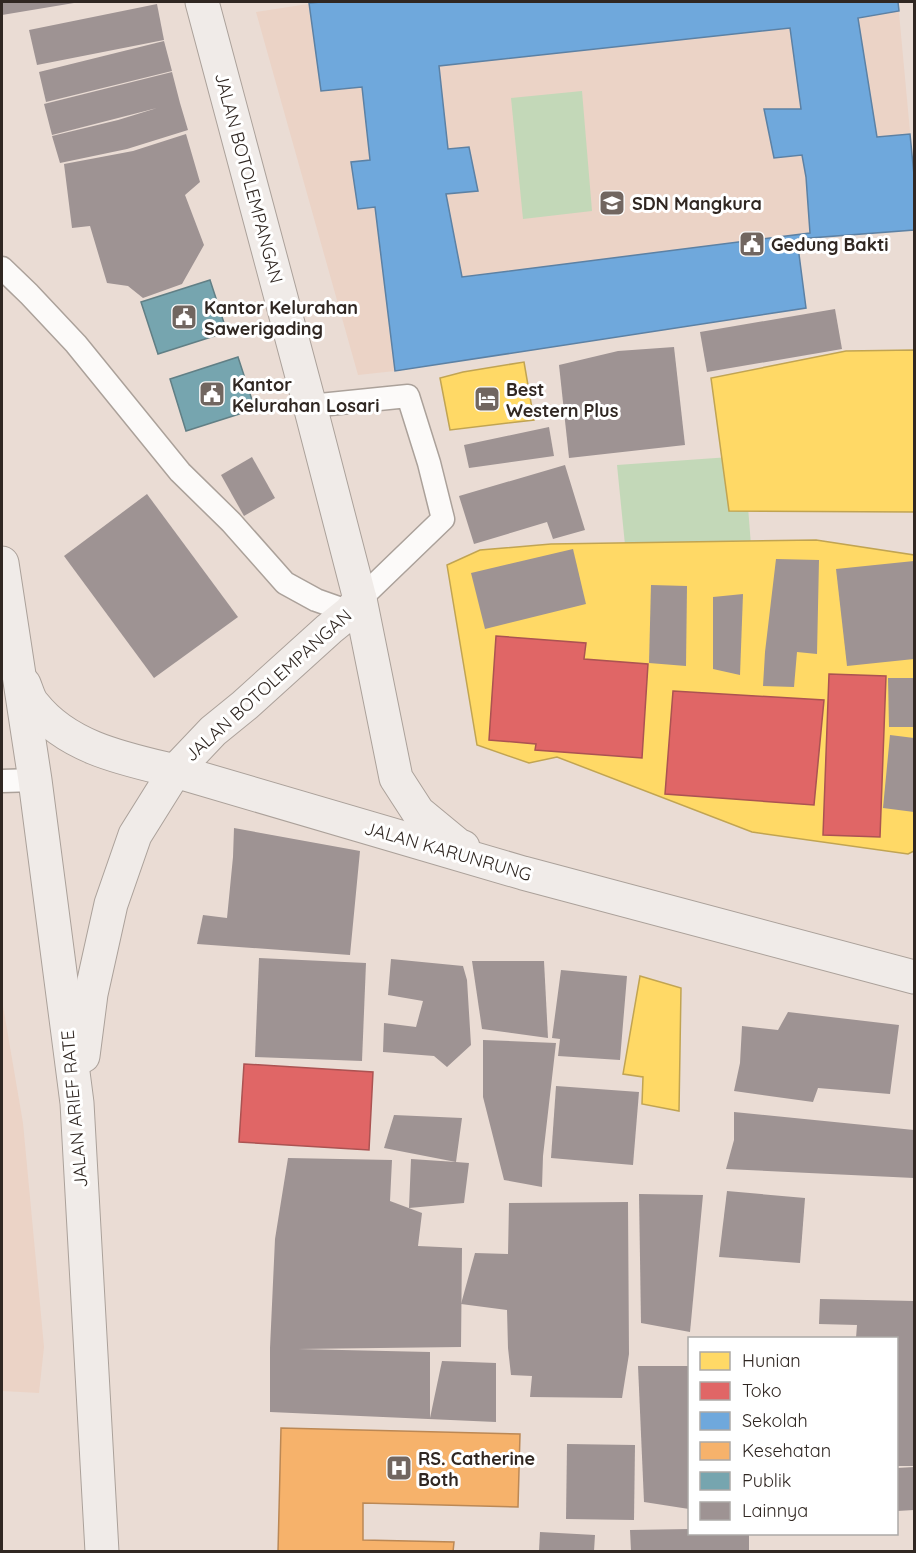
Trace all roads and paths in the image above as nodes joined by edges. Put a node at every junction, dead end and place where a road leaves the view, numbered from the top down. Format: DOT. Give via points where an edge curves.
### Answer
graph roads {
  1 [pos="202,2"];
  2 [pos="2,268"];
  3 [pos="310,406"];
  4 [pos="2,563"];
  5 [pos="355,606"];
  6 [pos="17,669"];
  7 [pos="175,771"];
  8 [pos="35,780"];
  9 [pos="2,781"];
  10 [pos="523,873"];
  11 [pos="915,977"];
  12 [pos="77,1103"];
  13 [pos="102,1551"];
  1 -- 3 [label="main road, JALAN BOTOLEMPANGAN"];
  2 -- 5 [label="lane" via="76,344 180,472 285,583 316,600"];
  3 -- 5 [label="main road, JALAN BOTOLEMPANGAN"];
  3 -- 5 [label="lane" via="408,396 443,519"];
  4 -- 6 [label="main road"];
  5 -- 7 [label="main road, JALAN BOTOLEMPANGAN" via="213,731"];
  5 -- 10 [label="main road, JALAN BOTOLEMPANGAN" via="396,778 418,813 458,845"];
  6 -- 7 [label="main road, JALAN KARUNRUNG" via="32,704 50,722 82,743 123,759"];
  6 -- 8 [label="main road, JALAN ARIEF RATE"];
  7 -- 10 [label="main road, JALAN KARUNRUNG"];
  7 -- 12 [label="main road, JALAN BOTOLEMPANGAN" via="135,835 111,904 91,994"];
  8 -- 9 [label="lane"];
  8 -- 12 [label="main road, JALAN ARIEF RATE"];
  10 -- 11 [label="main road, JALAN KARUNRUNG"];
  12 -- 13 [label="main road, JALAN ARIEF RATE"];
}
